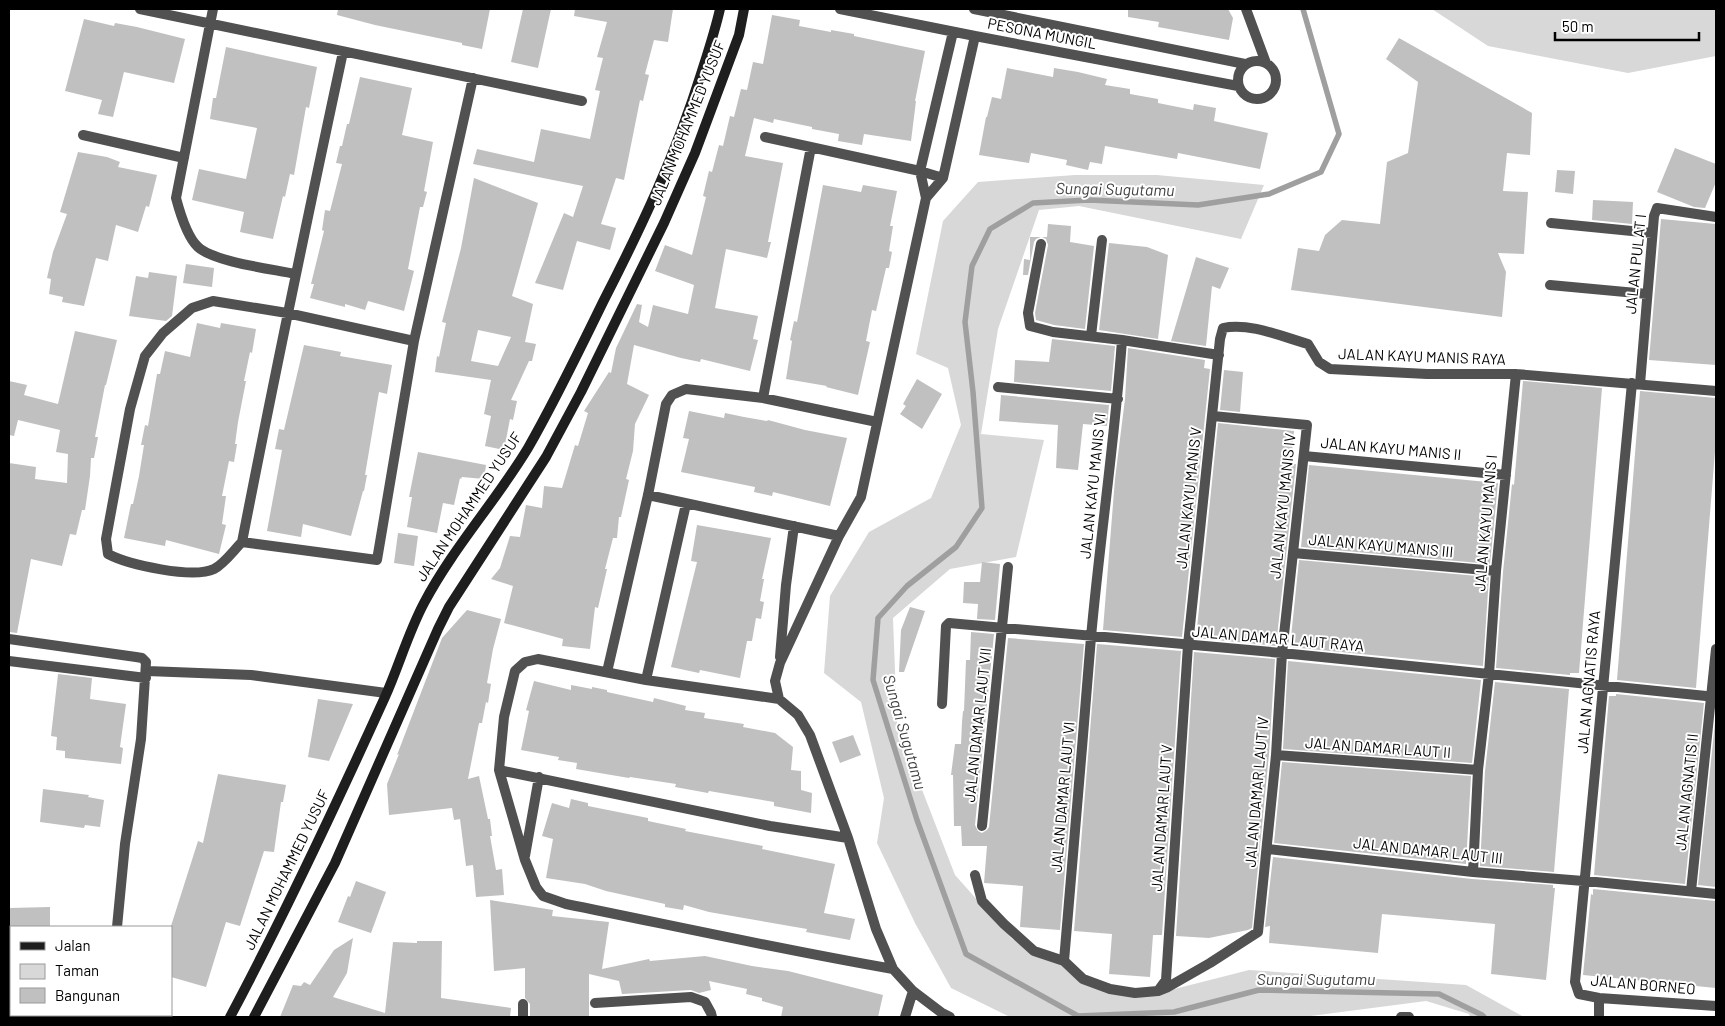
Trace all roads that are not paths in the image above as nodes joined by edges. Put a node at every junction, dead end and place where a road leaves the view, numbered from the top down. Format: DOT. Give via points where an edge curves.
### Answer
graph roads {
  1 [pos="140,9"];
  2 [pos="213,9"];
  3 [pos="720,9"];
  4 [pos="744,9"];
  5 [pos="840,9"];
  6 [pos="974,9"];
  7 [pos="1246,9"];
  8 [pos="210,24"];
  9 [pos="953,32"];
  10 [pos="976,36"];
  11 [pos="343,52"];
  12 [pos="1266,63"];
  13 [pos="1245,64"];
  14 [pos="472,78"];
  15 [pos="1238,86"];
  16 [pos="582,101"];
  17 [pos="83,135"];
  18 [pos="765,137"];
  19 [pos="811,147"];
  20 [pos="184,158"];
  21 [pos="920,171"];
  22 [pos="943,178"];
  23 [pos="926,198"];
  24 [pos="1716,217"];
  25 [pos="1551,223"];
  26 [pos="1652,234"];
  27 [pos="1102,240"];
  28 [pos="1041,244"];
  29 [pos="295,274"];
  30 [pos="1550,285"];
  31 [pos="1647,294"];
  32 [pos="287,313"];
  33 [pos="1091,336"];
  34 [pos="1122,340"];
  35 [pos="414,341"];
  36 [pos="1219,355"];
  37 [pos="1516,374"];
  38 [pos="1636,384"];
  39 [pos="998,388"];
  40 [pos="1716,391"];
  41 [pos="763,398"];
  42 [pos="1118,399"];
  43 [pos="1213,416"];
  44 [pos="877,422"];
  45 [pos="1304,456"];
  46 [pos="1506,475"];
  47 [pos="648,495"];
  48 [pos="686,504"];
  49 [pos="794,526"];
  50 [pos="839,536"];
  51 [pos="242,542"];
  52 [pos="1292,553"];
  53 [pos="1008,567"];
  54 [pos="1496,571"];
  55 [pos="1002,627"];
  56 [pos="1092,636"];
  57 [pos="9,640"];
  58 [pos="1188,645"];
  59 [pos="1716,649"];
  60 [pos="1282,653"];
  61 [pos="9,661"];
  62 [pos="780,663"];
  63 [pos="607,672"];
  64 [pos="146,674"];
  65 [pos="1489,674"];
  66 [pos="646,680"];
  67 [pos="1604,686"];
  68 [pos="386,693"];
  69 [pos="1714,696"];
  70 [pos="778,699"];
  71 [pos="942,704"];
  72 [pos="1276,754"];
  73 [pos="499,770"];
  74 [pos="1478,770"];
  75 [pos="539,777"];
  76 [pos="982,826"];
  77 [pos="848,838"];
  78 [pos="1268,849"];
  79 [pos="525,860"];
  80 [pos="1473,872"];
  81 [pos="975,875"];
  82 [pos="1586,881"];
  83 [pos="1691,892"];
  84 [pos="1716,894"];
  85 [pos="117,926"];
  86 [pos="1064,961"];
  87 [pos="893,970"];
  88 [pos="1575,982"];
  89 [pos="913,991"];
  90 [pos="1158,991"];
  91 [pos="1599,998"];
  92 [pos="595,1003"];
  93 [pos="523,1004"];
  94 [pos="1716,1006"];
  95 [pos="230,1017"];
  96 [pos="254,1017"];
  97 [pos="523,1017"];
  98 [pos="712,1017"];
  99 [pos="905,1017"];
  100 [pos="950,1017"];
  101 [pos="1401,1017"];
  102 [pos="1409,1017"];
  103 [pos="1598,1017"];
  1 -- 8 [label="street"];
  2 -- 8 [label="street"];
  3 -- 68 [label="main road, JALAN MOHAMMED YUSUF" via="688,113 642,226 527,450 425,601 409,632"];
  4 -- 96 [label="main road, JALAN MOHAMMED YUSUF" via="739,35 722,84 696,153 664,223 546,457 449,607 335,863"];
  5 -- 9 [label="street, PESONA MUNGIL"];
  6 -- 13 [label="street, PESONA MUNGIL"];
  7 -- 12 [label="street"];
  8 -- 11 [label="street"];
  8 -- 20 [label="street"];
  9 -- 10 [label="street, PESONA MUNGIL"];
  9 -- 21 [label="street"];
  10 -- 15 [label="street, PESONA MUNGIL"];
  10 -- 22 [label="street"];
  11 -- 14 [label="street"];
  11 -- 29 [label="street"];
  12 -- 13 [label="street" via="1257,60"];
  12 -- 15 [label="street" via="1276,78 1274,90 1269,95 1252,98 1241,92"];
  13 -- 15 [label="street" via="1239,72"];
  14 -- 16 [label="street"];
  14 -- 35 [label="street"];
  17 -- 20 [label="street"];
  18 -- 19 [label="street"];
  19 -- 21 [label="street"];
  19 -- 41 [label="street"];
  20 -- 29 [label="street" via="176,198 183,222 198,247 214,257"];
  21 -- 22 [label="street"];
  21 -- 23 [label="street"];
  22 -- 23 [label="street"];
  23 -- 44 [label="street"];
  24 -- 26 [label="street, JALAN PULAT I" via="1657,208"];
  25 -- 26 [label="street"];
  26 -- 31 [label="street, JALAN PULAT I"];
  27 -- 33 [label="street"];
  28 -- 33 [label="street" via="1028,313 1030,326"];
  29 -- 32 [label="street"];
  30 -- 31 [label="street"];
  31 -- 38 [label="street, JALAN PULAT I"];
  32 -- 35 [label="street"];
  32 -- 51 [label="street"];
  32 -- 51 [label="street" via="213,301 192,308 163,333 145,356 132,400 106,539 108,554 120,560 202,573 216,568"];
  33 -- 34 [label="street"];
  34 -- 36 [label="street"];
  34 -- 42 [label="street, JALAN KAYU MANIS VI"];
  35 -- 51 [label="street" via="377,560"];
  36 -- 37 [label="street, JALAN KAYU MANIS RAYA" via="1223,328 1234,325 1308,344 1319,362 1330,369"];
  36 -- 43 [label="street, JALAN KAYU MANIS V"];
  37 -- 38 [label="street, JALAN KAYU MANIS RAYA"];
  37 -- 46 [label="street, JALAN KAYU MANIS I"];
  38 -- 40 [label="street, JALAN KAYU MANIS RAYA"];
  38 -- 67 [label="street, JALAN AGNATIS RAYA"];
  39 -- 42 [label="street"];
  41 -- 44 [label="street"];
  41 -- 47 [label="street" via="686,389 672,395 666,404"];
  42 -- 56 [label="street, JALAN KAYU MANIS VI"];
  43 -- 45 [label="street, JALAN KAYU MANIS IV" via="1307,425"];
  43 -- 58 [label="street, JALAN KAYU MANIS V"];
  44 -- 50 [label="street" via="861,497"];
  45 -- 46 [label="street, JALAN KAYU MANIS II"];
  45 -- 52 [label="street, JALAN KAYU MANIS IV"];
  46 -- 54 [label="street, JALAN KAYU MANIS I"];
  47 -- 48 [label="street"];
  47 -- 63 [label="street"];
  48 -- 49 [label="street"];
  48 -- 66 [label="street"];
  49 -- 50 [label="street"];
  49 -- 62 [label="street"];
  50 -- 62 [label="street"];
  52 -- 54 [label="street, JALAN KAYU MANIS III"];
  52 -- 60 [label="street, JALAN KAYU MANIS IV"];
  53 -- 55 [label="street, JALAN DAMAR LAUT VII"];
  54 -- 65 [label="street, JALAN KAYU MANIS I"];
  55 -- 56 [label="street, JALAN DAMAR LAUT RAYA"];
  55 -- 71 [label="street, JALAN DAMAR LAUT RAYA" via="950,623 946,626"];
  55 -- 76 [label="street, JALAN DAMAR LAUT VII"];
  56 -- 58 [label="street, JALAN DAMAR LAUT RAYA"];
  56 -- 86 [label="street, JALAN DAMAR LAUT VI"];
  57 -- 64 [label="street" via="142,658 146,662"];
  58 -- 60 [label="street, JALAN DAMAR LAUT RAYA"];
  58 -- 90 [label="street, JALAN DAMAR LAUT V" via="1166,980"];
  59 -- 69 [label="street, JALAN AGNATIS II"];
  60 -- 65 [label="street, JALAN DAMAR LAUT RAYA"];
  60 -- 72 [label="street, JALAN DAMAR LAUT IV"];
  61 -- 64 [label="street"];
  62 -- 70 [label="street" via="775,681"];
  63 -- 66 [label="street"];
  63 -- 73 [label="street" via="538,660 524,662 515,670 504,717"];
  64 -- 68 [label="street" via="251,675"];
  64 -- 85 [label="street" via="142,739 125,844"];
  65 -- 67 [label="street, JALAN DAMAR LAUT RAYA"];
  65 -- 74 [label="street, JALAN KAYU MANIS I"];
  66 -- 70 [label="street"];
  67 -- 69 [label="street, JALAN DAMAR LAUT RAYA"];
  67 -- 82 [label="street, JALAN AGNATIS RAYA"];
  68 -- 95 [label="main road, JALAN MOHAMMED YUSUF" via="312,855"];
  69 -- 83 [label="street, JALAN AGNATIS II"];
  70 -- 77 [label="street" via="798,715 810,735"];
  72 -- 74 [label="street, JALAN DAMAR LAUT II"];
  72 -- 78 [label="street, JALAN DAMAR LAUT IV"];
  73 -- 75 [label="street"];
  73 -- 79 [label="street"];
  74 -- 80 [label="street, JALAN KAYU MANIS I"];
  75 -- 77 [label="street" via="770,826"];
  75 -- 79 [label="street"];
  77 -- 87 [label="street" via="876,928"];
  78 -- 80 [label="street, JALAN DAMAR LAUT III"];
  78 -- 90 [label="street, JALAN DAMAR LAUT IV" via="1258,932"];
  79 -- 87 [label="street" via="543,896 566,904"];
  80 -- 82 [label="street, JALAN DAMAR LAUT III"];
  81 -- 86 [label="street" via="982,901 1004,924 1034,951"];
  82 -- 83 [label="street, JALAN DAMAR LAUT III"];
  82 -- 88 [label="street, JALAN AGNATIS RAYA"];
  83 -- 84 [label="street, JALAN DAMAR LAUT III"];
  86 -- 90 [label="street" via="1083,979 1110,989 1135,993"];
  87 -- 89 [label="street"];
  88 -- 91 [label="street, JALAN BORNEO" via="1579,994"];
  89 -- 99 [label="street"];
  89 -- 100 [label="street"];
  91 -- 94 [label="street, JALAN BORNEO"];
  91 -- 103 [label="street"];
  92 -- 98 [label="street" via="691,997 705,1002"];
  93 -- 97 [label="street"];
  101 -- 102 [label="street"];
}
